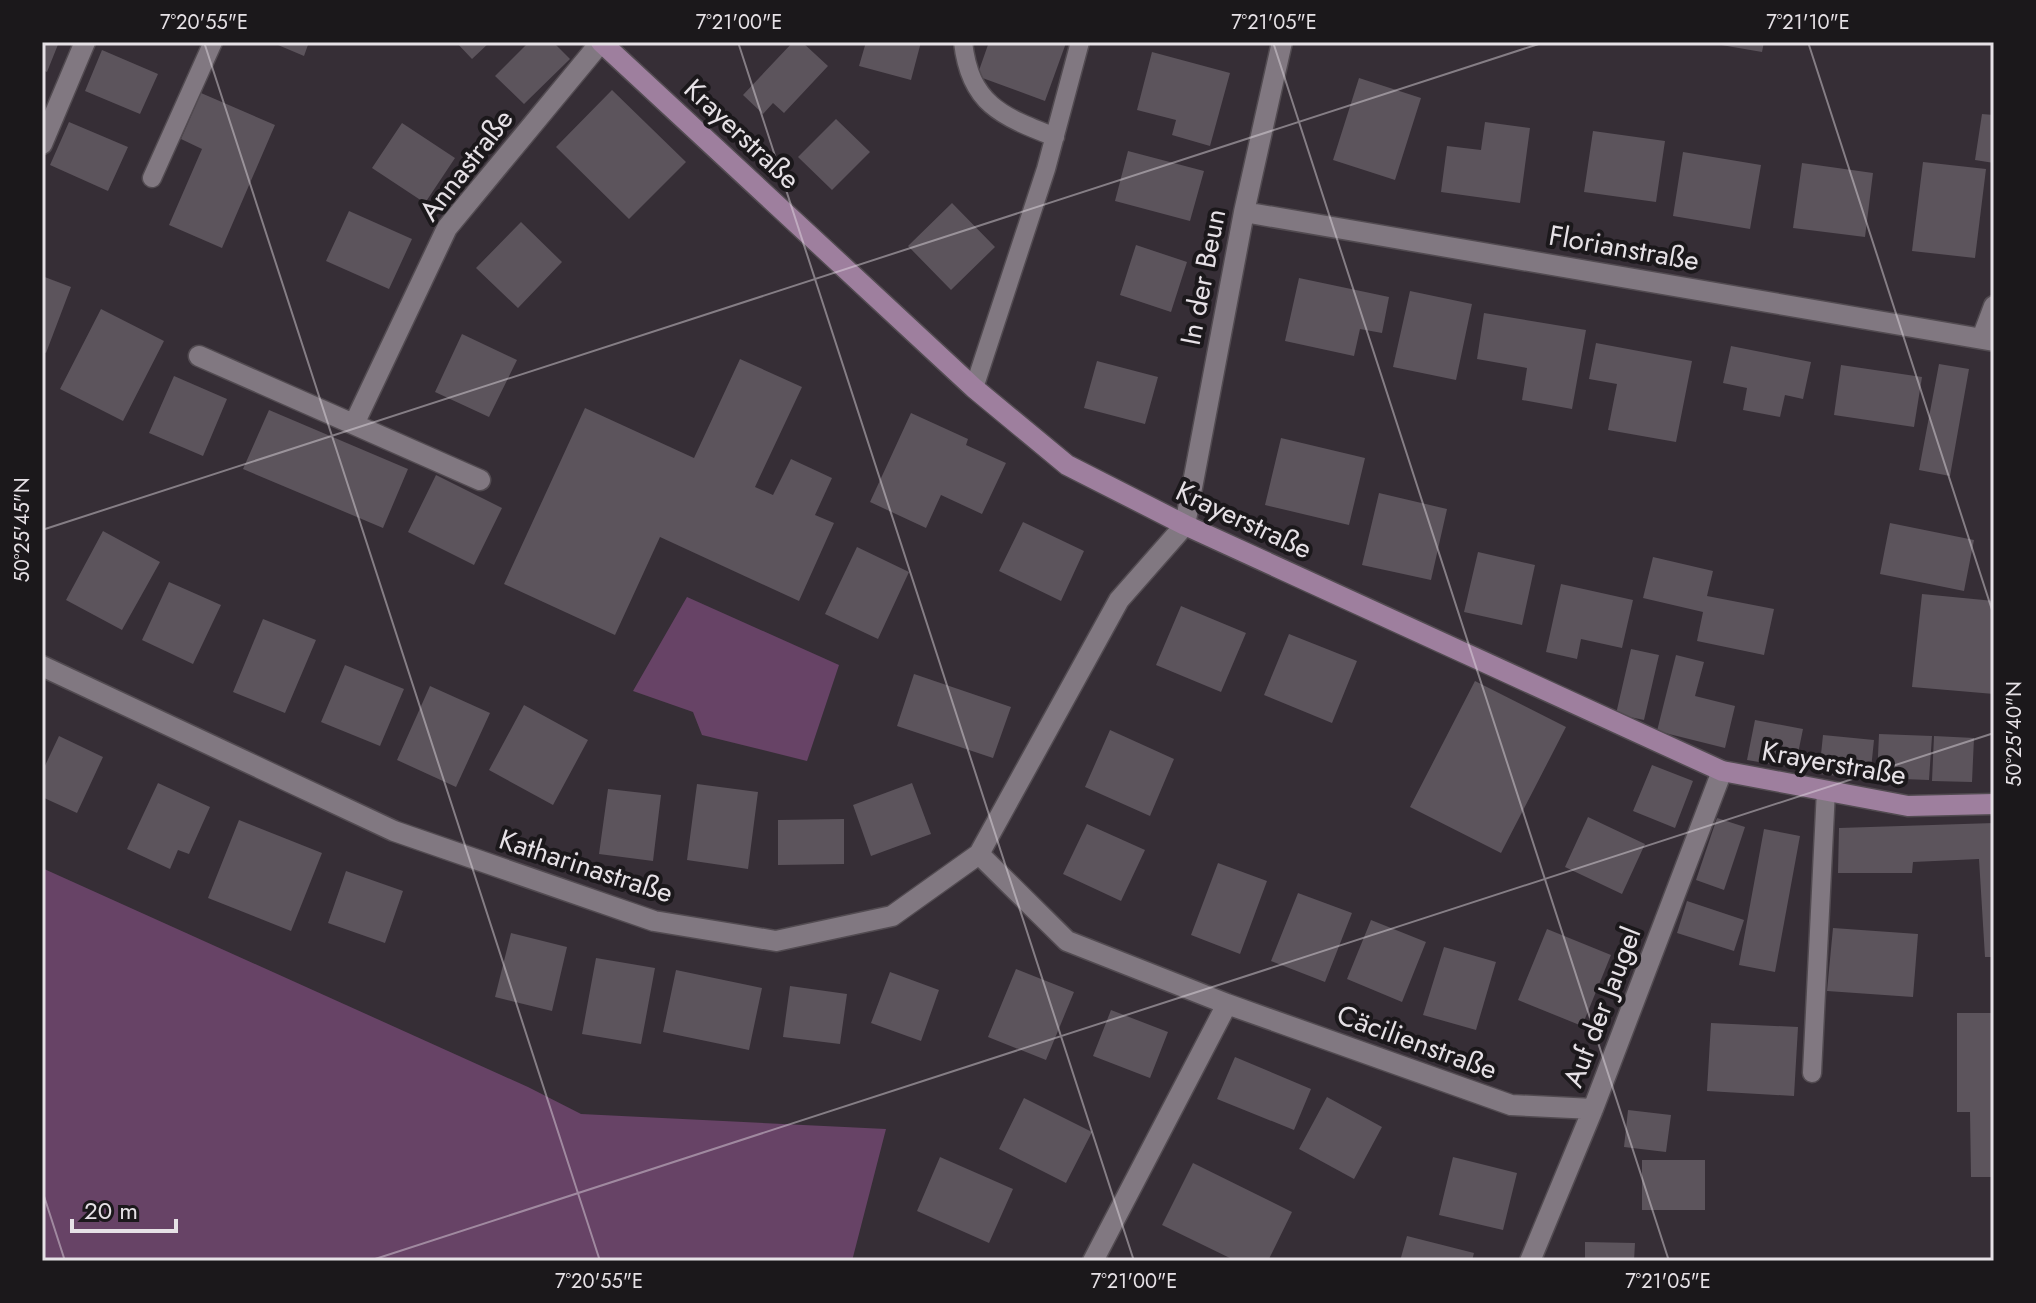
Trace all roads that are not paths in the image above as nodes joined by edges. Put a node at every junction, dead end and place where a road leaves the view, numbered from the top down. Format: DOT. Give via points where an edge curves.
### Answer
graph roads {
  1 [pos="85,42"];
  2 [pos="213,42"];
  3 [pos="601,42"];
  4 [pos="963,42"];
  5 [pos="1080,42"];
  6 [pos="1282,42"];
  7 [pos="1055,137"];
  8 [pos="42,144"];
  9 [pos="152,178"];
  10 [pos="1244,212"];
  11 [pos="1994,306"];
  12 [pos="1988,340"];
  13 [pos="199,356"];
  14 [pos="974,388"];
  15 [pos="355,422"];
  16 [pos="480,480"];
  17 [pos="1185,525"];
  18 [pos="42,666"];
  19 [pos="1722,771"];
  20 [pos="1826,790"];
  21 [pos="1994,804"];
  22 [pos="979,854"];
  23 [pos="1227,1004"];
  24 [pos="1812,1073"];
  25 [pos="1593,1109"];
  26 [pos="1093,1261"];
  27 [pos="1530,1261"];
  1 -- 8 [label="street"];
  2 -- 9 [label="lane"];
  3 -- 14 [label="street, Krayerstraße"];
  3 -- 15 [label="street, Annastraße" via="447,228"];
  4 -- 7 [label="lane" via="971,82 984,101 1021,125"];
  5 -- 7 [label="lane"];
  6 -- 10 [label="street, In der Beun"];
  7 -- 14 [label="lane"];
  10 -- 12 [label="street, Florianstraße"];
  10 -- 17 [label="street, In der Beun"];
  11 -- 12 [label="street"];
  13 -- 15 [label="street"];
  14 -- 17 [label="street, Krayerstraße" via="1067,465"];
  15 -- 16 [label="street"];
  17 -- 19 [label="street, Krayerstraße"];
  17 -- 22 [label="street, Katharinastraße" via="1119,600"];
  18 -- 22 [label="street, Katharinastraße" via="394,831 654,921 776,941 892,916"];
  19 -- 20 [label="street, Krayerstraße"];
  19 -- 25 [label="street, Auf der Jaugel"];
  20 -- 21 [label="street, Krayerstraße" via="1908,806"];
  20 -- 24 [label="lane"];
  22 -- 23 [label="street, Cäcilienstraße" via="1067,941"];
  23 -- 25 [label="street, Cäcilienstraße" via="1511,1105"];
  23 -- 26 [label="street"];
  25 -- 27 [label="street, Auf der Jaugel"];
}
